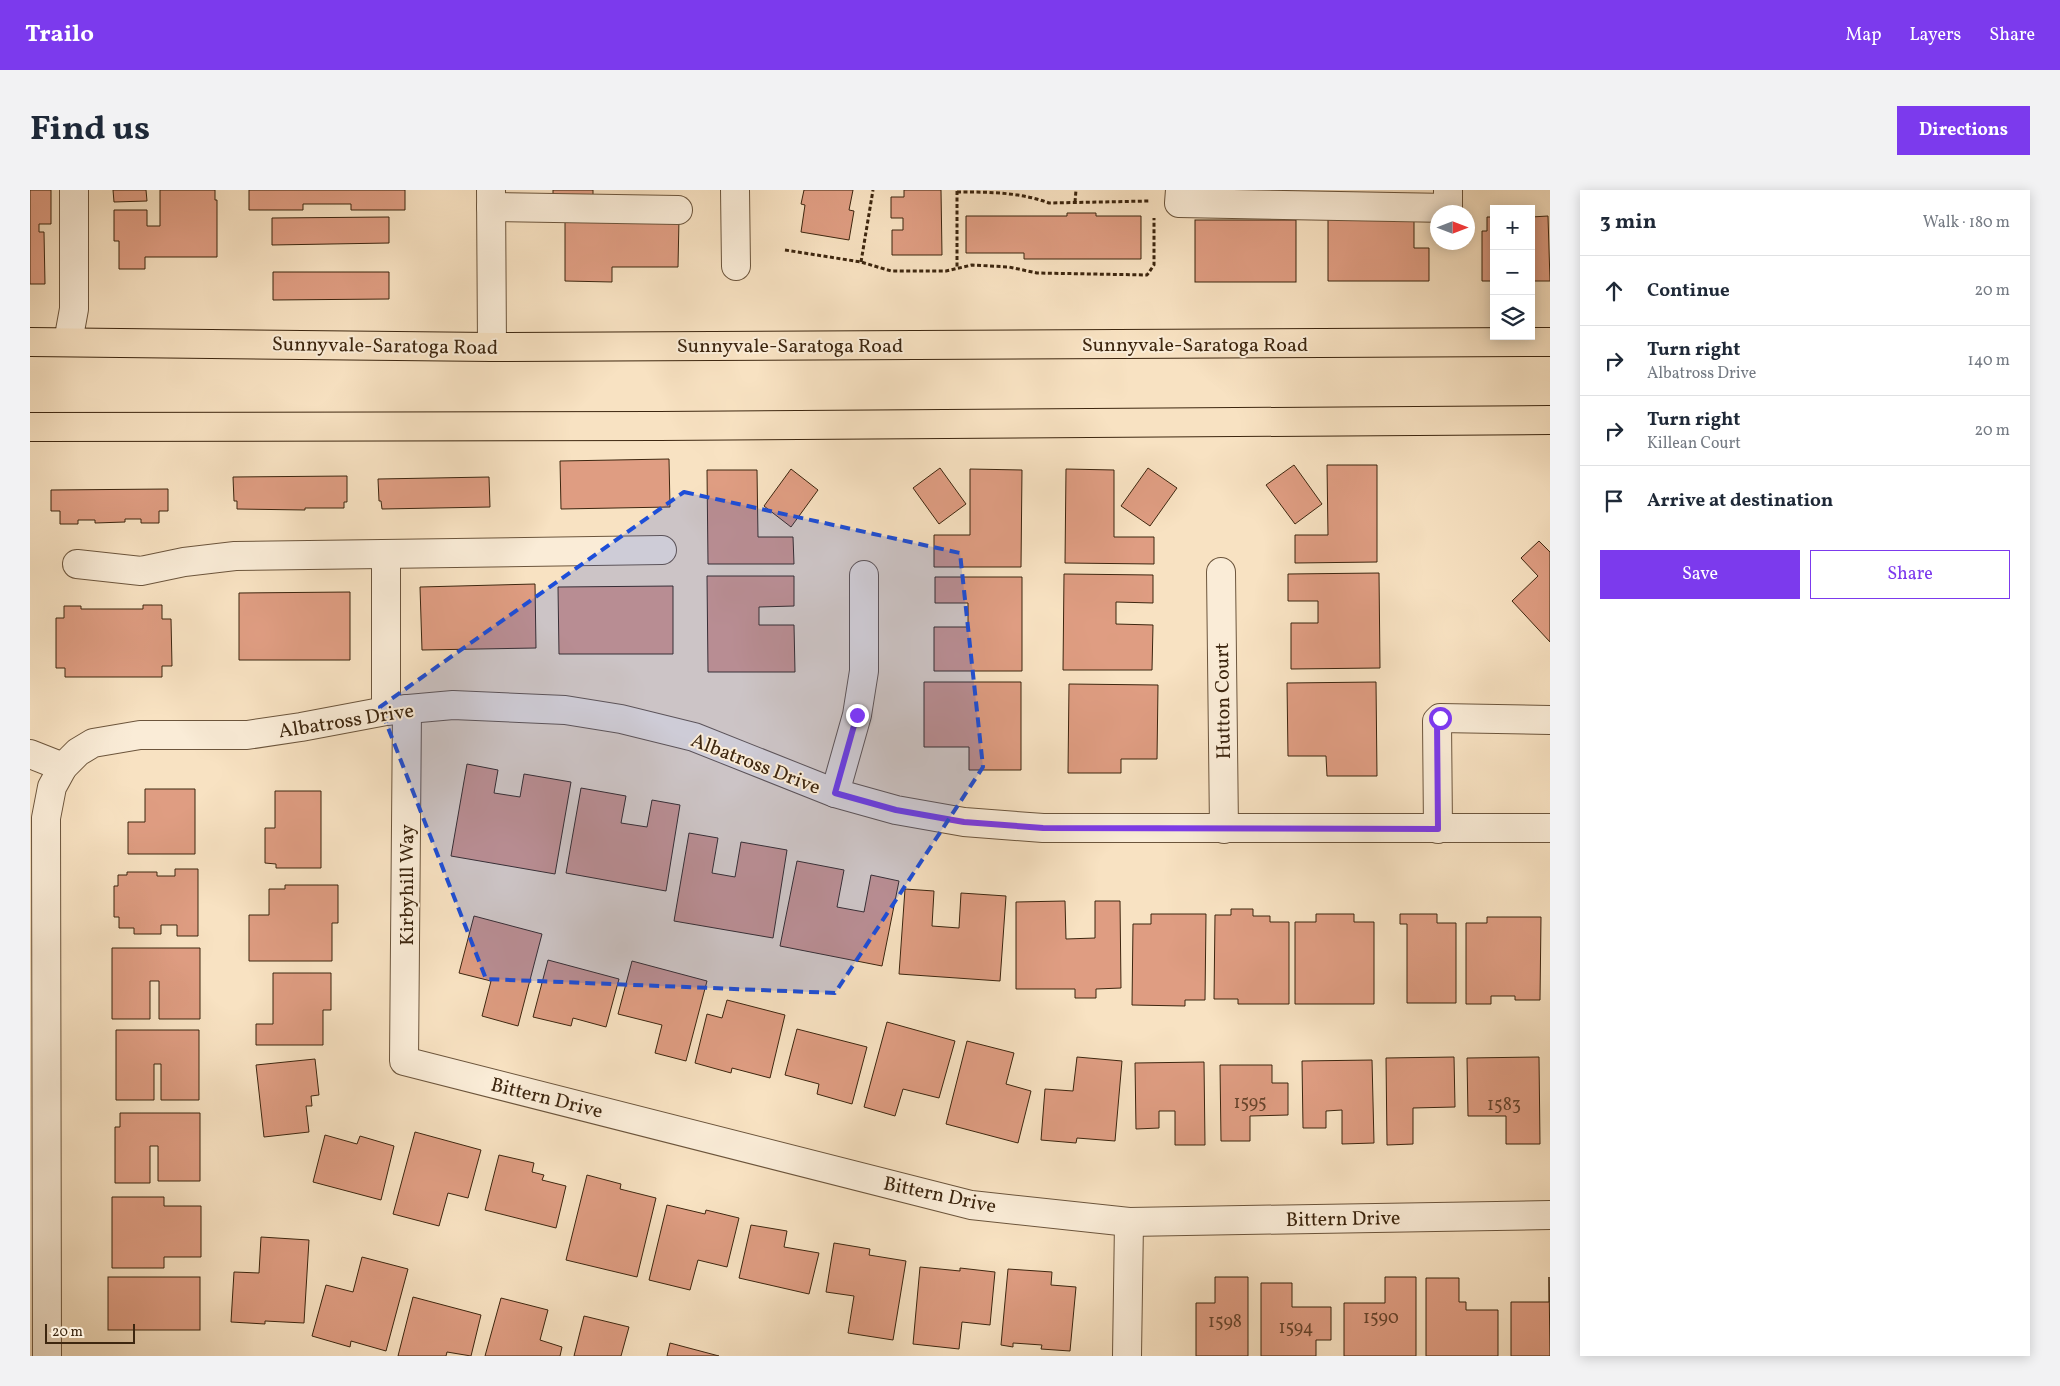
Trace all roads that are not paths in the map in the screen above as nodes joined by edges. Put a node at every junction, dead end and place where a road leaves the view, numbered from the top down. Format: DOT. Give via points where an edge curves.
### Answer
graph roads {
  1 [pos="74,190"];
  2 [pos="735,190"];
  3 [pos="1448,190"];
  4 [pos="1171,196"];
  5 [pos="491,199"];
  6 [pos="678,210"];
  7 [pos="736,266"];
  8 [pos="30,342"];
  9 [pos="68,342"];
  10 [pos="1550,342"];
  11 [pos="492,347"];
  12 [pos="1550,420"];
  13 [pos="30,427"];
  14 [pos="662,550"];
  15 [pos="386,554"];
  16 [pos="77,564"];
  17 [pos="1221,572"];
  18 [pos="864,575"];
  19 [pos="397,710"];
  20 [pos="1550,720"];
  21 [pos="30,754"];
  22 [pos="63,767"];
  23 [pos="835,793"];
  24 [pos="1550,828"];
  25 [pos="1224,829"];
  26 [pos="1438,829"];
  27 [pos="404,1061"];
  28 [pos="1550,1215"];
  29 [pos="1129,1222"];
  30 [pos="47,1356"];
  31 [pos="1128,1356"];
  1 -- 9 [label="street" via="74,309"];
  2 -- 7 [label="street"];
  3 -- 4 [label="street" via="1448,208"];
  5 -- 6 [label="street"];
  5 -- 11 [label="street"];
  8 -- 9 [label="main road, Sunnyvale-Saratoga Road"];
  9 -- 11 [label="main road, Sunnyvale-Saratoga Road"];
  10 -- 11 [label="main road, Sunnyvale-Saratoga Road"];
  12 -- 13 [label="main road"];
  14 -- 15 [label="street"];
  15 -- 16 [label="street" via="235,556 141,571"];
  15 -- 19 [label="street, Kirbyhill Way"];
  17 -- 25 [label="street, Hutton Court"];
  18 -- 23 [label="street" via="864,671 857,715"];
  19 -- 22 [label="street, Albatross Drive" via="247,735 116,738 93,743"];
  19 -- 23 [label="street, Albatross Drive" via="453,705 508,706 565,710 621,719 694,737"];
  19 -- 27 [label="street, Kirbyhill Way"];
  20 -- 26 [label="street" via="1440,718 1437,721"];
  21 -- 22 [label="street"];
  22 -- 30 [label="street" via="52,787 46,826"];
  23 -- 25 [label="street, Albatross Drive" via="896,810 964,822 1043,828"];
  24 -- 26 [label="street, Albatross Drive"];
  25 -- 26 [label="street, Albatross Drive"];
  27 -- 29 [label="street, Bittern Drive" via="971,1205"];
  28 -- 29 [label="street, Bittern Drive"];
  29 -- 31 [label="street"];
}
